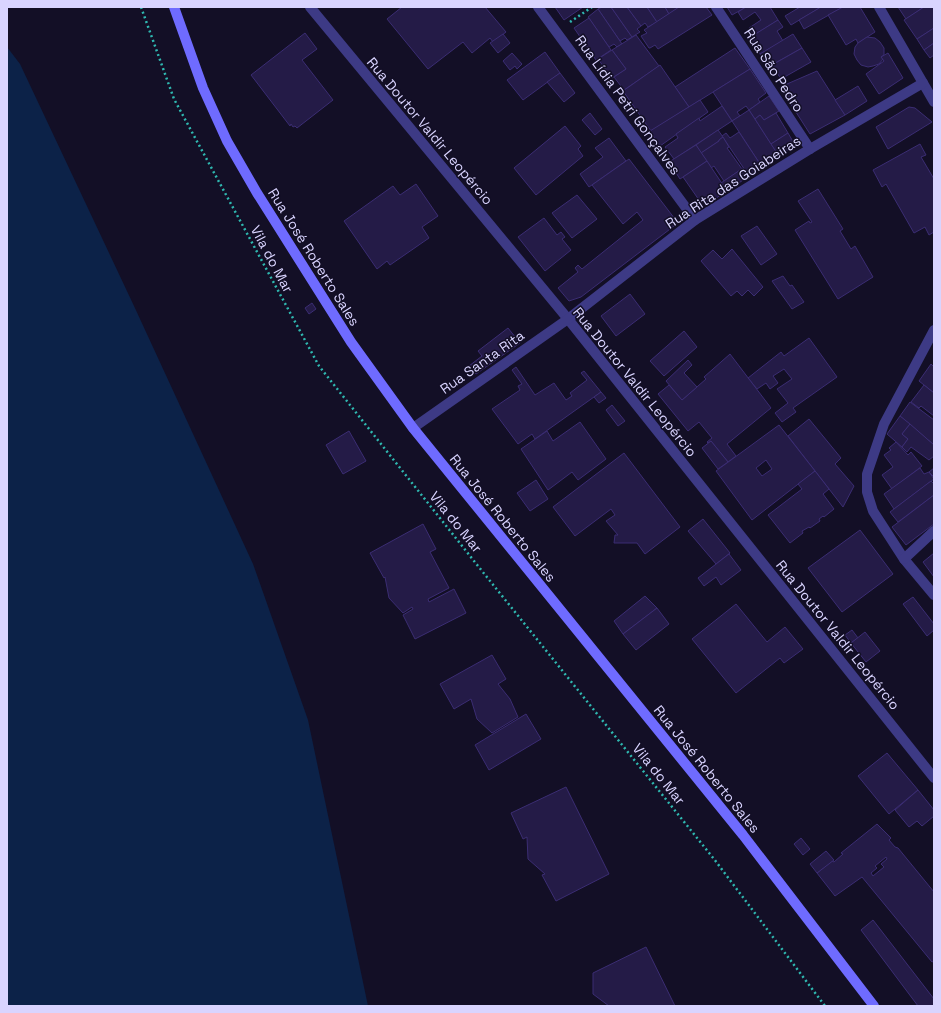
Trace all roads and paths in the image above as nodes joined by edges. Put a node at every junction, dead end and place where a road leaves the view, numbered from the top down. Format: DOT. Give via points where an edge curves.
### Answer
graph roads {
  1 [pos="141,7"];
  2 [pos="174,7"];
  3 [pos="310,7"];
  4 [pos="538,7"];
  5 [pos="592,7"];
  6 [pos="716,7"];
  7 [pos="880,7"];
  8 [pos="556,31"];
  9 [pos="923,83"];
  10 [pos="934,102"];
  11 [pos="810,149"];
  12 [pos="695,220"];
  13 [pos="568,319"];
  14 [pos="934,330"];
  15 [pos="413,428"];
  16 [pos="934,531"];
  17 [pos="904,559"];
  18 [pos="934,595"];
  19 [pos="934,778"];
  20 [pos="825,1006"];
  21 [pos="874,1006"];
  1 -- 20 [label="path, Vila do Mar" via="174,99 319,366 714,859"];
  2 -- 15 [label="main road, Rua José Roberto Sales" via="203,88 227,141 351,342"];
  3 -- 13 [label="street, Rua Doutor Valdir Leopércio"];
  4 -- 8 [label="street, Rua Lídia Petri Gonçalves"];
  5 -- 8 [label="path"];
  6 -- 11 [label="street, Rua São Pedro"];
  7 -- 9 [label="street"];
  8 -- 12 [label="street, Rua Lídia Petri Gonçalves"];
  9 -- 10 [label="street"];
  9 -- 11 [label="street, Rua Rita das Goiabeiras"];
  11 -- 12 [label="street, Rua Rita das Goiabeiras"];
  12 -- 13 [label="street, Rua Rita das Goiabeiras"];
  13 -- 15 [label="street, Rua Santa Rita"];
  13 -- 19 [label="street, Rua Doutor Valdir Leopércio"];
  14 -- 17 [label="street" via="884,424 867,474 867,492 873,511"];
  15 -- 21 [label="main road, Rua José Roberto Sales" via="743,835"];
  16 -- 17 [label="street"];
  17 -- 18 [label="street"];
}
